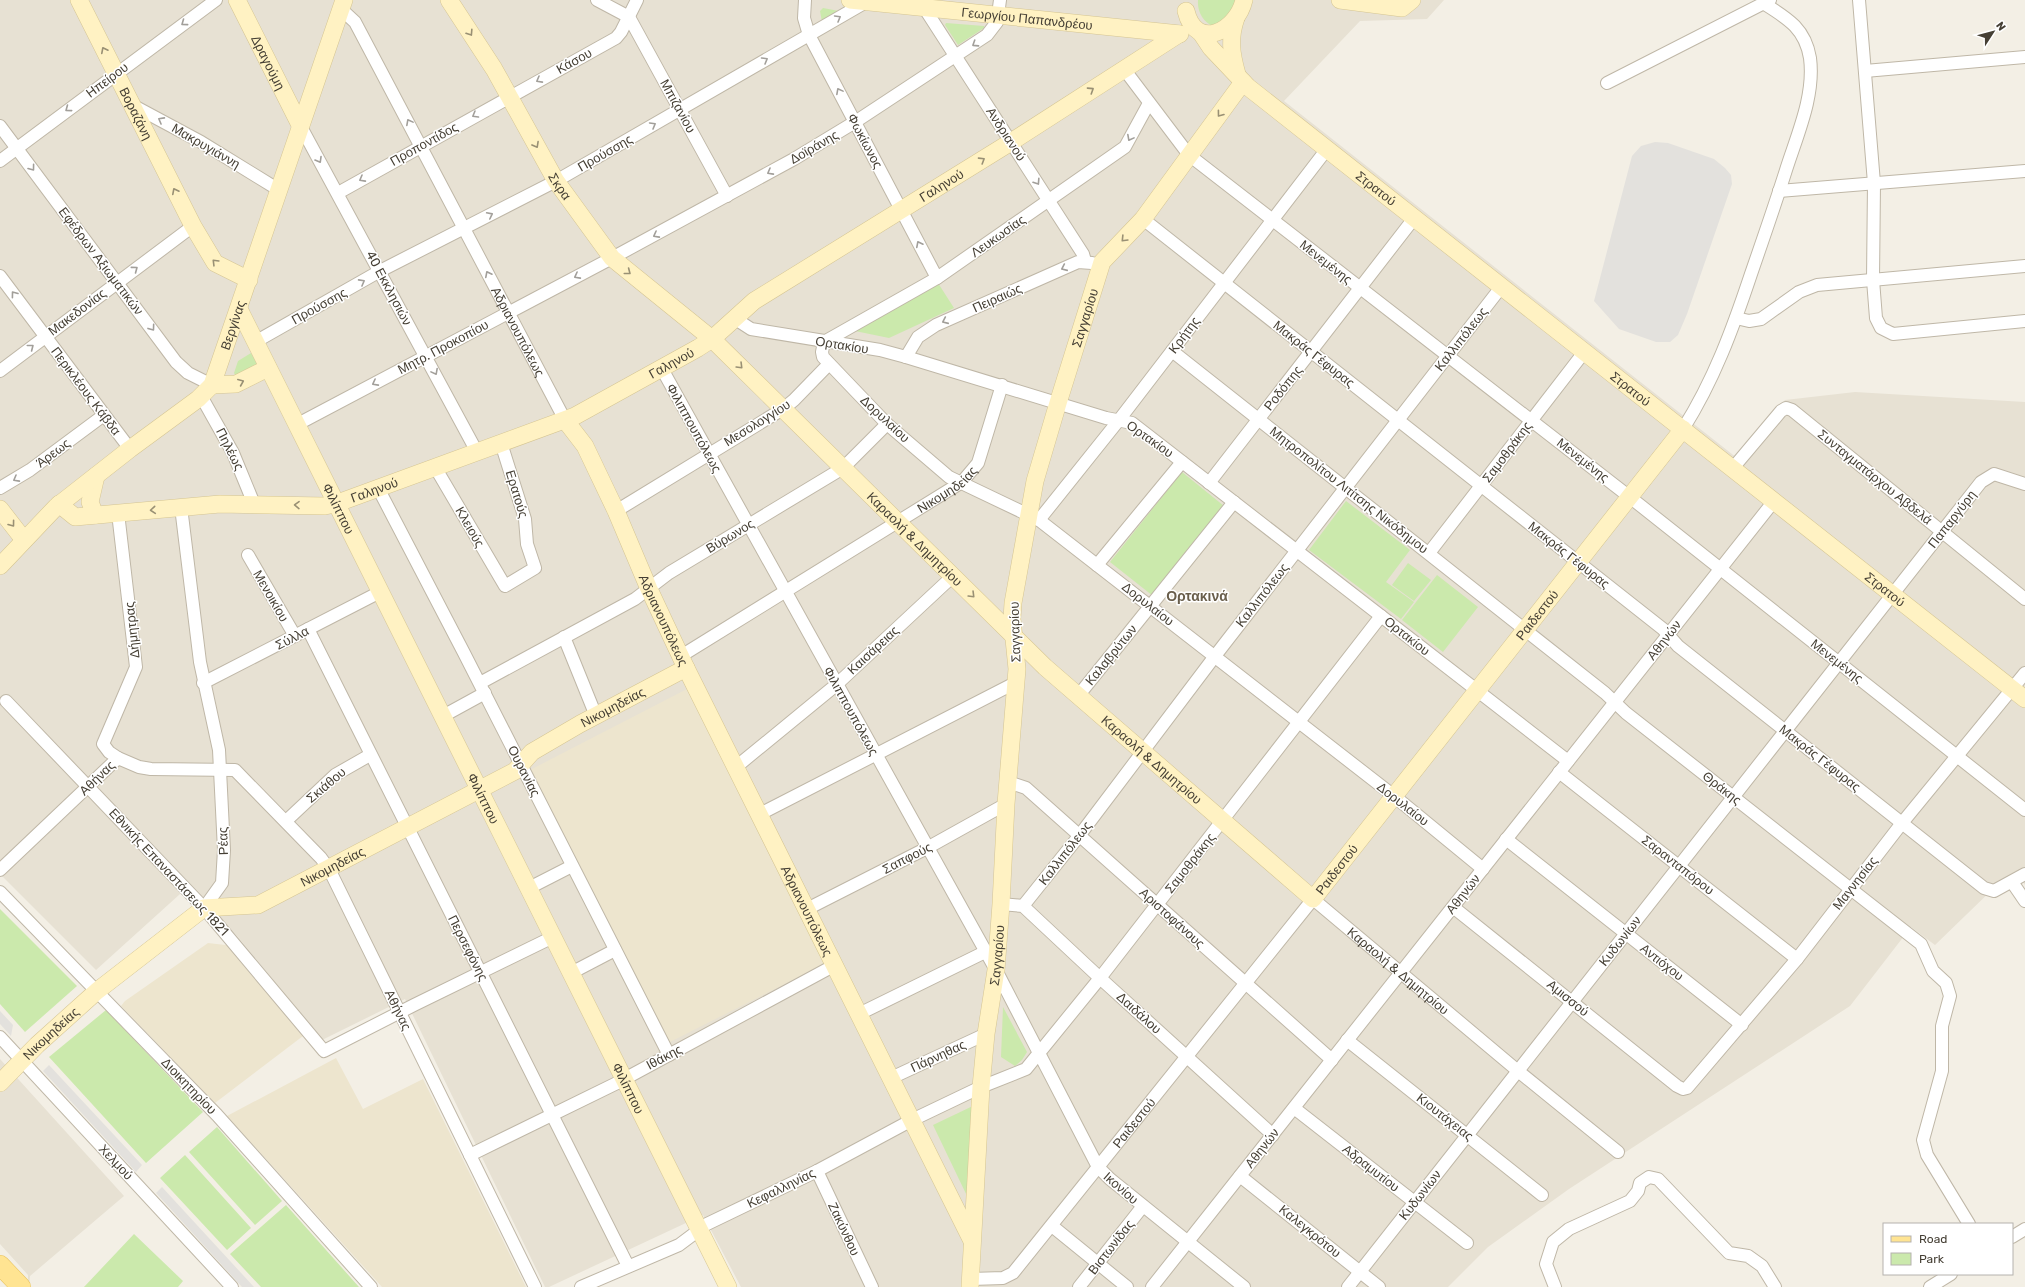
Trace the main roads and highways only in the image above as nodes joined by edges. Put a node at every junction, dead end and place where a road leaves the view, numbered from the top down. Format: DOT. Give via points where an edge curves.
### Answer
graph roads {
  1 [pos="0,1265"];
  2 [pos="21,1287"];
  1 -- 2 [label="main road"];
}
